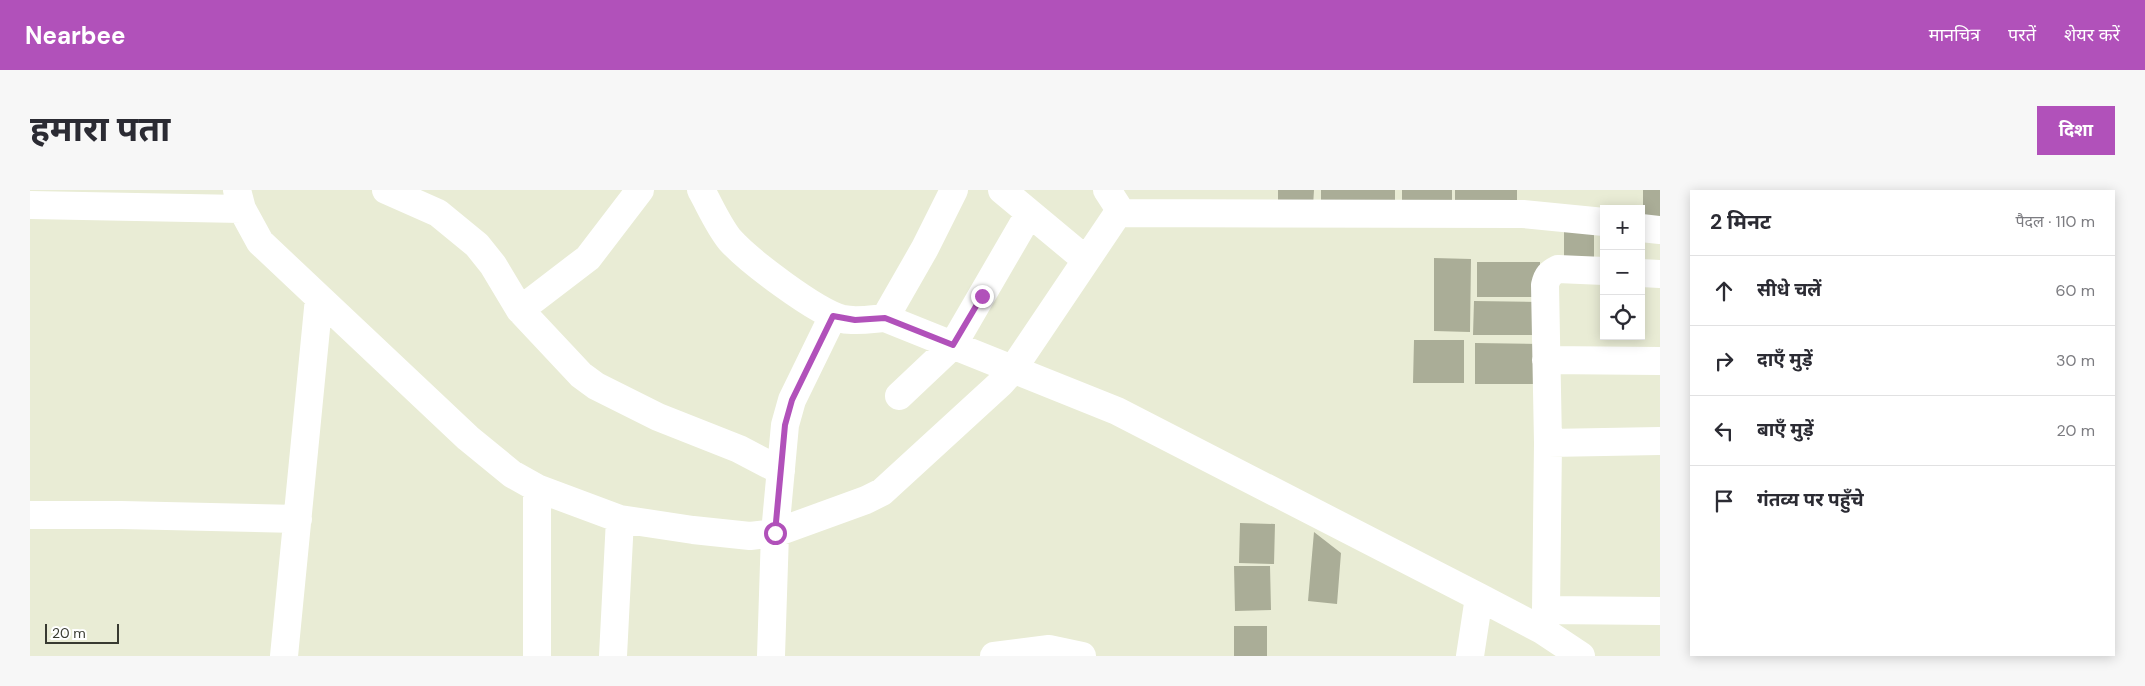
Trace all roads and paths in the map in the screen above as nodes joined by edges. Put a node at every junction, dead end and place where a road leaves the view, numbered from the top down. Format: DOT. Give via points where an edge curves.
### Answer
graph roads {
  1 [pos="386,190"];
  2 [pos="640,190"];
  3 [pos="701,190"];
  4 [pos="954,190"];
  5 [pos="1002,190"];
  6 [pos="240,199"];
  7 [pos="1112,201"];
  8 [pos="1523,202"];
  9 [pos="30,206"];
  10 [pos="1029,214"];
  11 [pos="1600,221"];
  12 [pos="1645,228"];
  13 [pos="1660,230"];
  14 [pos="1086,260"];
  15 [pos="1600,271"];
  16 [pos="1645,273"];
  17 [pos="1660,274"];
  18 [pos="319,298"];
  19 [pos="520,310"];
  20 [pos="833,316"];
  21 [pos="885,318"];
  22 [pos="953,345"];
  23 [pos="1546,360"];
  24 [pos="1660,361"];
  25 [pos="1013,369"];
  26 [pos="899,396"];
  27 [pos="1660,441"];
  28 [pos="1548,443"];
  29 [pos="781,471"];
  30 [pos="537,488"];
  31 [pos="30,515"];
  32 [pos="298,519"];
  33 [pos="620,519"];
  34 [pos="775,533"];
  35 [pos="1479,597"];
  36 [pos="1660,611"];
  37 [pos="1544,620"];
  38 [pos="284,656"];
  39 [pos="537,656"];
  40 [pos="613,656"];
  41 [pos="771,656"];
  42 [pos="994,656"];
  43 [pos="1082,656"];
  44 [pos="1470,656"];
  45 [pos="1581,656"];
  1 -- 19 [label="street" via="438,213 477,245"];
  2 -- 19 [label="street" via="588,258"];
  3 -- 20 [label="street" via="730,239 751,260"];
  4 -- 21 [label="street"];
  5 -- 10 [label="street"];
  6 -- 9 [label="street"];
  6 -- 18 [label="street" via="260,242"];
  7 -- 8 [label="street"];
  7 -- 14 [label="street"];
  8 -- 11 [label="street"];
  10 -- 14 [label="street"];
  10 -- 22 [label="street"];
  12 -- 13 [label="street"];
  14 -- 25 [label="street"];
  15 -- 23 [label="street" via="1558,269 1547,278"];
  16 -- 17 [label="street"];
  18 -- 30 [label="street" via="468,438 512,474"];
  18 -- 32 [label="street"];
  19 -- 29 [label="street" via="581,375 596,386"];
  20 -- 21 [label="street" via="855,320"];
  20 -- 29 [label="street" via="792,400 785,425"];
  21 -- 22 [label="street"];
  22 -- 25 [label="street"];
  22 -- 26 [label="street"];
  23 -- 24 [label="street"];
  23 -- 28 [label="street"];
  25 -- 34 [label="street" via="882,492"];
  25 -- 35 [label="street" via="1117,411"];
  27 -- 28 [label="street"];
  28 -- 37 [label="street"];
  29 -- 34 [label="street"];
  30 -- 33 [label="street"];
  30 -- 39 [label="street"];
  31 -- 32 [label="street"];
  32 -- 38 [label="street"];
  33 -- 34 [label="street" via="750,536"];
  33 -- 40 [label="street"];
  34 -- 41 [label="street"];
  35 -- 37 [label="street"];
  35 -- 44 [label="street"];
  36 -- 37 [label="street"];
  37 -- 45 [label="street"];
  42 -- 43 [label="street" via="1049,649"];
}
